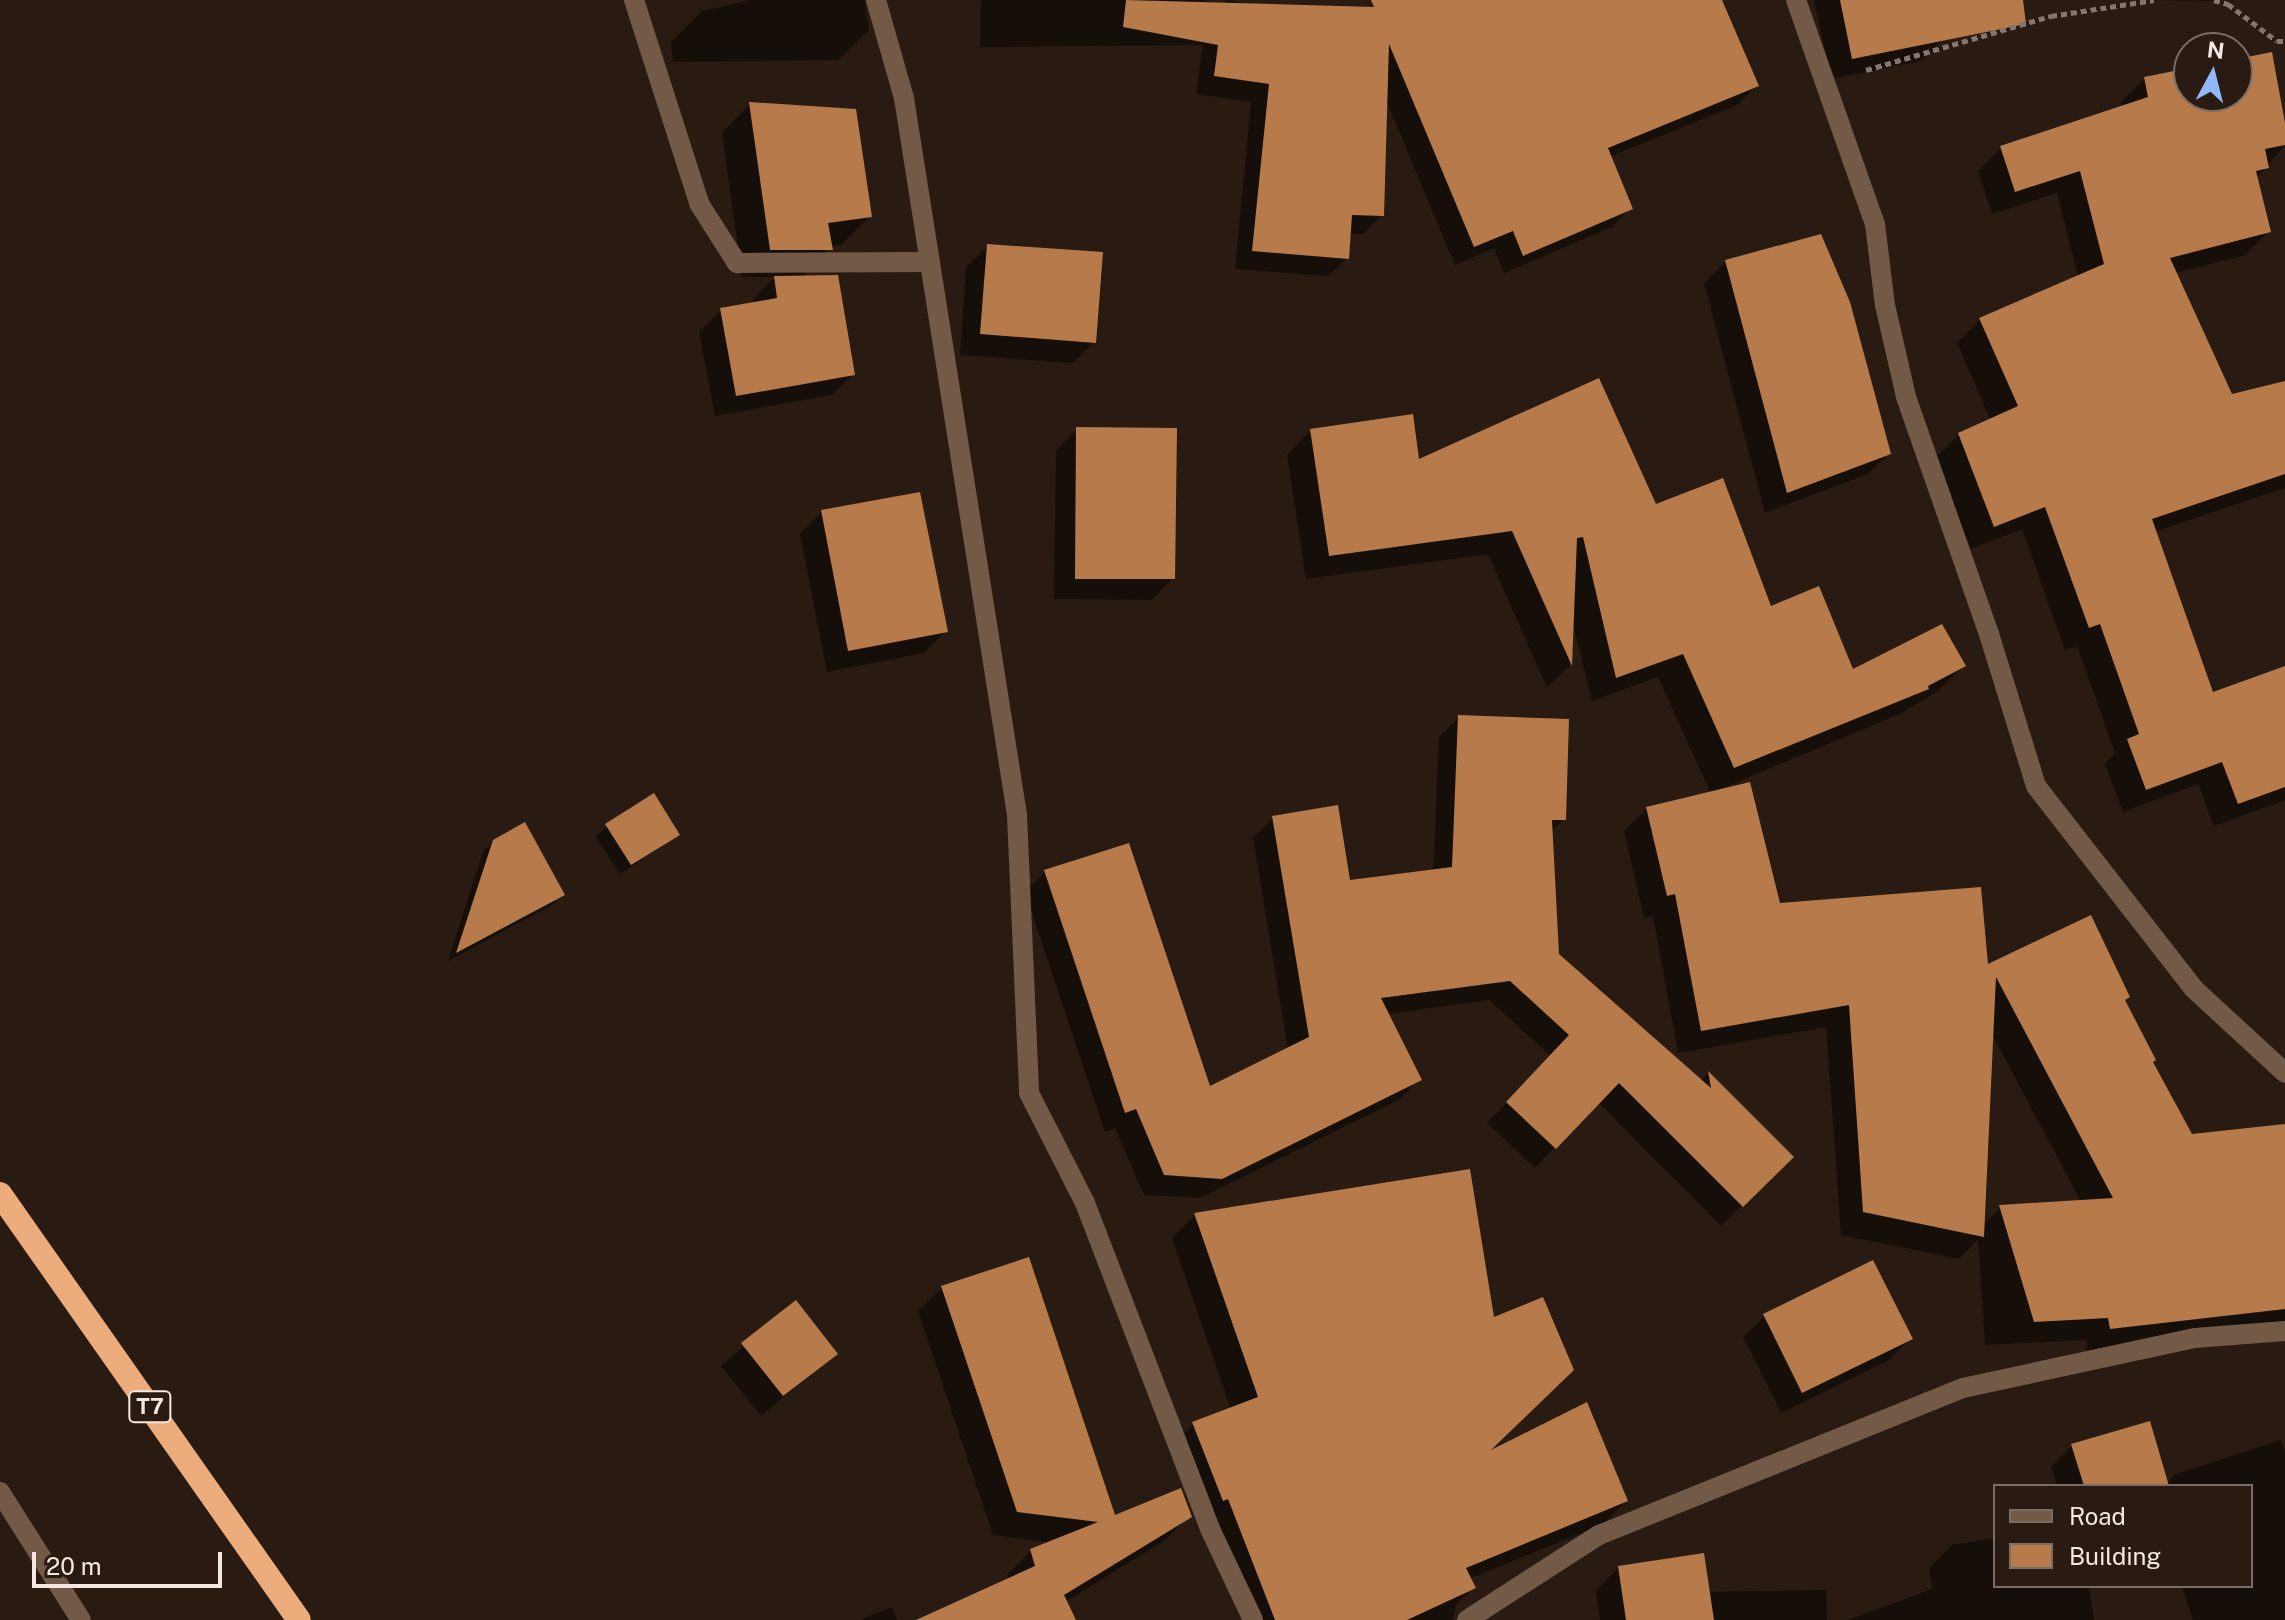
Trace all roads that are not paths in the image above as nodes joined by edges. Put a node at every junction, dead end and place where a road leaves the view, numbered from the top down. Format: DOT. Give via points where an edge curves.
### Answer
graph roads {
  1 [pos="634,0"];
  2 [pos="876,0"];
  3 [pos="1796,0"];
  4 [pos="930,262"];
  5 [pos="2285,1073"];
  6 [pos="0,1194"];
  7 [pos="2285,1331"];
  8 [pos="0,1492"];
  9 [pos="81,1620"];
  10 [pos="299,1620"];
  11 [pos="1253,1620"];
  12 [pos="1467,1620"];
  1 -- 4 [label="street" via="700,205 737,263"];
  2 -- 4 [label="street" via="904,98"];
  3 -- 5 [label="street" via="1875,224 1885,305 1906,397 2036,786 2193,988"];
  4 -- 11 [label="street" via="1017,815 1029,1093 1085,1203 1211,1531"];
  6 -- 10 [label="highway, T7"];
  7 -- 12 [label="street" via="2195,1338 1963,1388 1599,1535"];
  8 -- 9 [label="street"];
}
